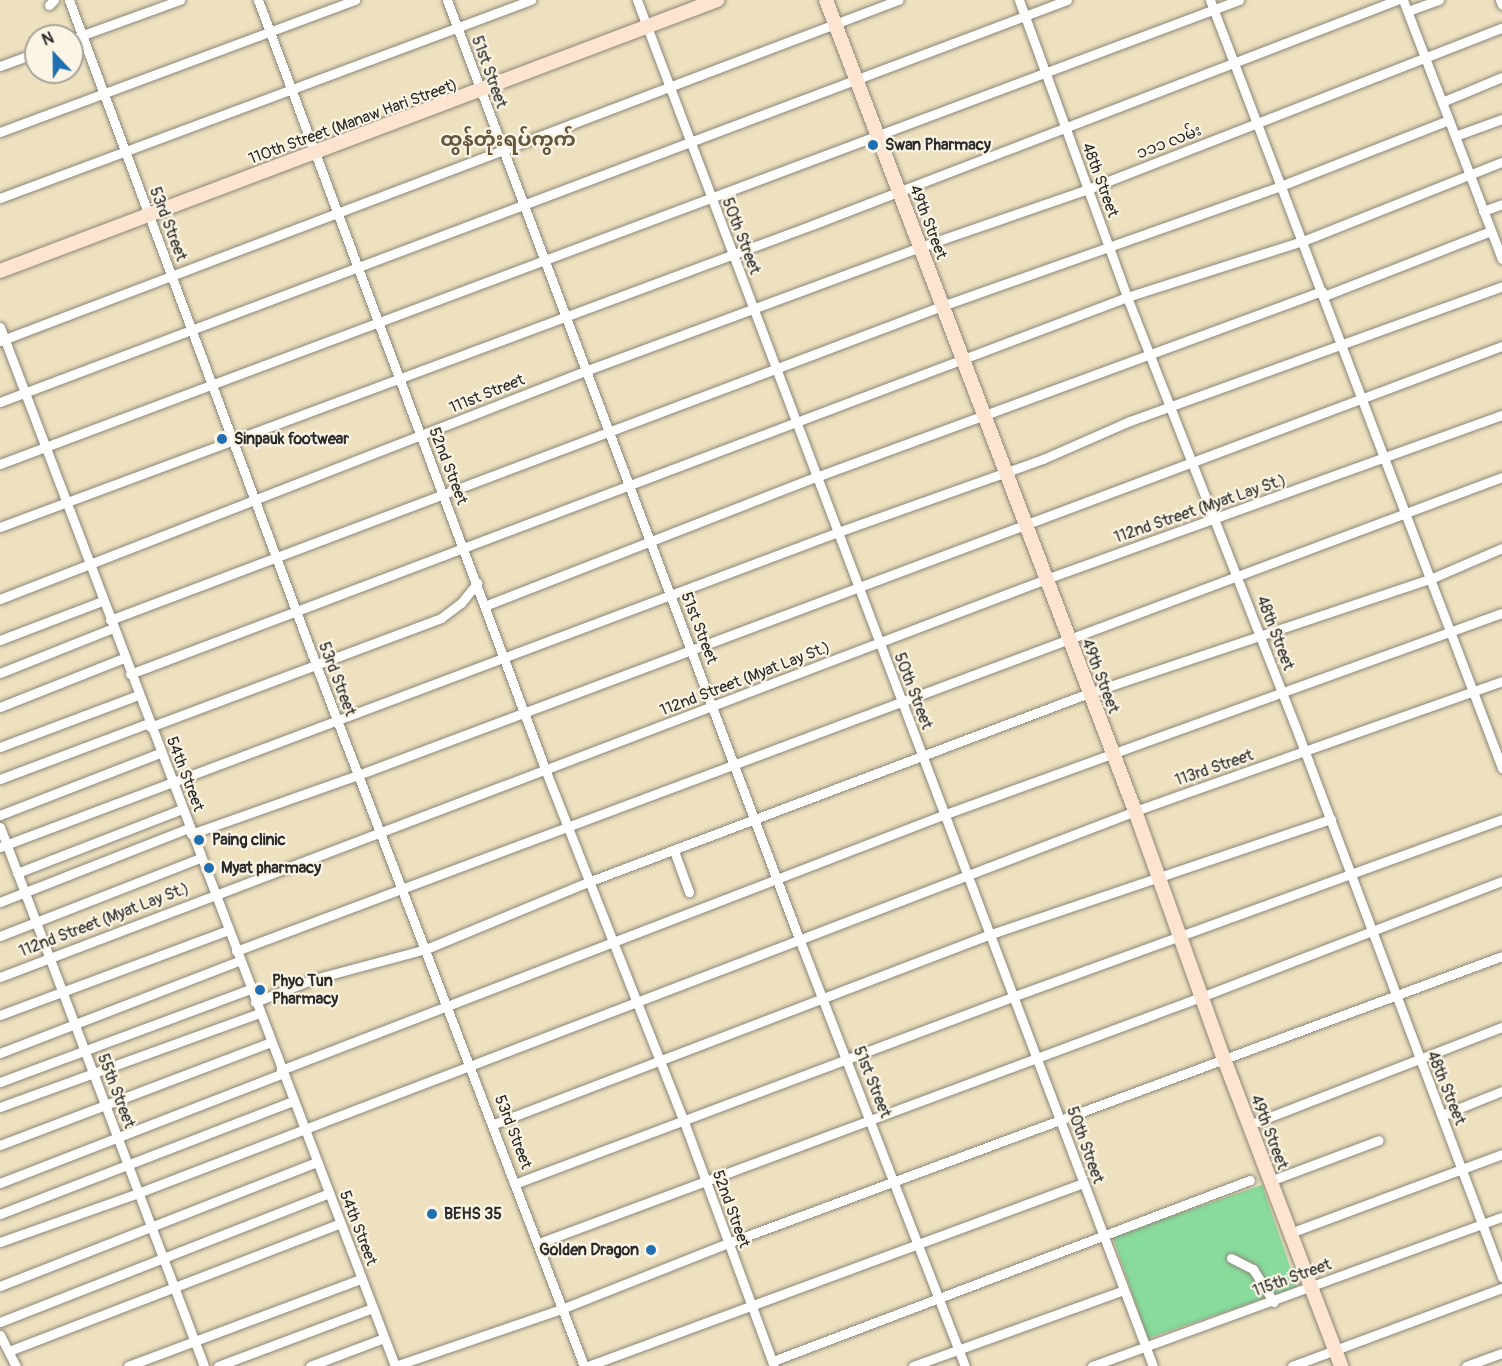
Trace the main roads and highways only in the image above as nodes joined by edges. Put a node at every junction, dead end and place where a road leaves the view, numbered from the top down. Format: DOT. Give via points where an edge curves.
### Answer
graph roads {
  1 [pos="717,0"];
  2 [pos="825,0"];
  3 [pos="0,272"];
  4 [pos="1341,1366"];
  1 -- 3 [label="main road, 110th Street (Manaw Hari Street)"];
  2 -- 4 [label="main road, 49th Street" via="1135,811"];
}
